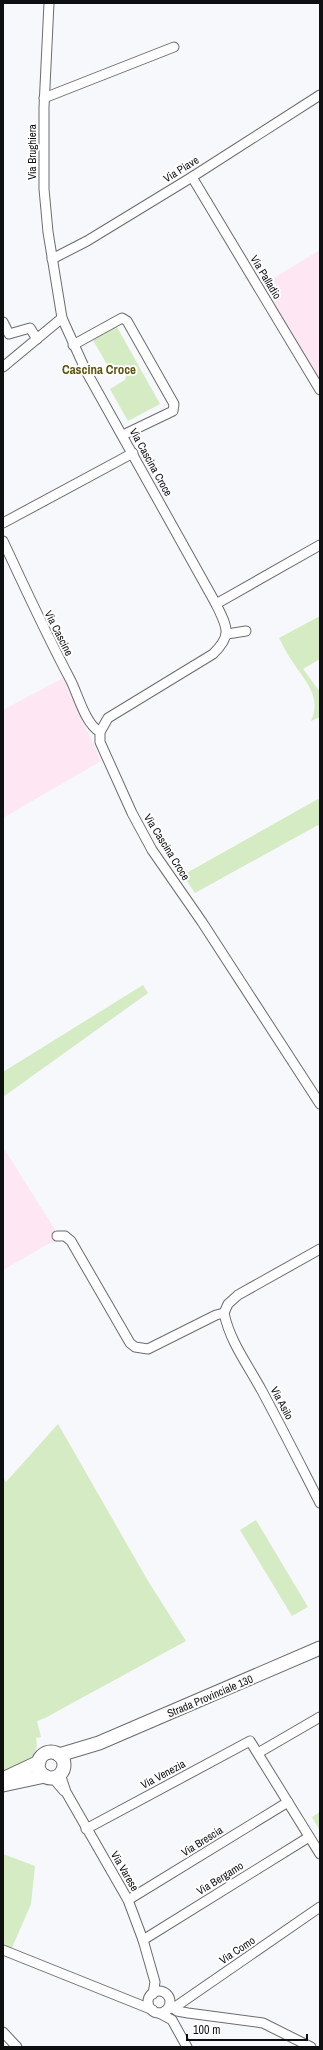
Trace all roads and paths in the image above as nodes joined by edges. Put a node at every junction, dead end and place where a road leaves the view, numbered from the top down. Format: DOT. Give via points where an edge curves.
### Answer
graph roads {
  1 [pos="49,3"];
  2 [pos="174,47"];
  3 [pos="320,95"];
  4 [pos="44,98"];
  5 [pos="192,177"];
  6 [pos="52,259"];
  7 [pos="59,300"];
  8 [pos="62,318"];
  9 [pos="3,322"];
  10 [pos="37,339"];
  11 [pos="73,345"];
  12 [pos="3,367"];
  13 [pos="320,390"];
  14 [pos="123,435"];
  15 [pos="133,453"];
  16 [pos="3,523"];
  17 [pos="3,541"];
  18 [pos="320,545"];
  19 [pos="216,604"];
  20 [pos="246,632"];
  21 [pos="227,634"];
  22 [pos="100,732"];
  23 [pos="320,1104"];
  24 [pos="57,1236"];
  25 [pos="320,1249"];
  26 [pos="224,1313"];
  27 [pos="320,1503"];
  28 [pos="320,1648"];
  29 [pos="320,1717"];
  30 [pos="99,1743"];
  31 [pos="258,1753"];
  32 [pos="59,1755"];
  33 [pos="39,1762"];
  34 [pos="55,1774"];
  35 [pos="3,1779"];
  36 [pos="3,1785"];
  37 [pos="288,1802"];
  38 [pos="86,1829"];
  39 [pos="309,1837"];
  40 [pos="320,1854"];
  41 [pos="128,1900"];
  42 [pos="320,1907"];
  43 [pos="143,1940"];
  44 [pos="3,1950"];
  45 [pos="150,1967"];
  46 [pos="166,1994"];
  47 [pos="151,1995"];
  48 [pos="188,1998"];
  49 [pos="133,2003"];
  50 [pos="164,2009"];
  51 [pos="192,2014"];
  52 [pos="176,2027"];
  53 [pos="3,2032"];
  54 [pos="17,2047"];
  55 [pos="187,2047"];
  56 [pos="311,2047"];
  1 -- 4 [label="street, Via Brughiera"];
  2 -- 4 [label="street"];
  3 -- 5 [label="street, Via Piave"];
  4 -- 6 [label="street, Via Brughiera" via="44,189"];
  5 -- 6 [label="street, Via Piave" via="87,241"];
  5 -- 13 [label="street, Via Palladio"];
  6 -- 7 [label="street, Via Brughiera"];
  7 -- 8 [label="street, Via Cascina Croce"];
  8 -- 10 [label="street"];
  8 -- 11 [label="street, Via Cascina Croce"];
  9 -- 10 [label="street" via="9,334 30,328"];
  10 -- 12 [label="street"];
  11 -- 14 [label="street, Via Cascina Croce"];
  11 -- 14 [label="street" via="122,318 127,320 174,404 173,411"];
  14 -- 15 [label="street, Via Cascina Croce"];
  15 -- 16 [label="street"];
  15 -- 19 [label="street, Via Cascina Croce"];
  17 -- 22 [label="street, Via Cascine" via="35,614 92,726"];
  18 -- 19 [label="street"];
  19 -- 21 [label="street, Via Cascina Croce" via="227,627"];
  20 -- 21 [label="street"];
  21 -- 22 [label="street" via="225,642 214,654 108,718"];
  22 -- 23 [label="street, Via Cascina Croce" via="100,742 106,758 152,850"];
  24 -- 26 [label="street" via="66,1236 72,1241 130,1343 135,1347 148,1349"];
  25 -- 26 [label="street" via="238,1295 228,1304"];
  26 -- 27 [label="street, Via Asilo" via="234,1342"];
  28 -- 30 [label="street, Strada Provinciale 130"];
  29 -- 31 [label="street"];
  30 -- 32 [label="street, Strada Provinciale 130"];
  30 -- 34 [label="street, Strada Provinciale 130"];
  31 -- 37 [label="street"];
  31 -- 38 [label="street, Via Venezia" via="250,1741"];
  32 -- 33 [label="street" via="47,1753"];
  32 -- 34 [label="street" via="64,1761"];
  33 -- 34 [label="street" via="40,1770"];
  33 -- 35 [label="street"];
  34 -- 36 [label="street"];
  34 -- 38 [label="street, Via Varese"];
  37 -- 39 [label="street"];
  37 -- 41 [label="street, Via Brescia"];
  38 -- 41 [label="street, Via Varese"];
  39 -- 40 [label="street"];
  39 -- 43 [label="street, Via Bergamo"];
  41 -- 43 [label="street, Via Varese"];
  42 -- 48 [label="street, Via Como"];
  43 -- 45 [label="street, Via Varese"];
  44 -- 49 [label="street"];
  45 -- 46 [label="street, Via Varese"];
  45 -- 47 [label="street, Via Varese" via="155,1982"];
  46 -- 47 [label="street" via="159,1991"];
  46 -- 50 [label="street, Via Varese"];
  47 -- 49 [label="street"];
  47 -- 50 [label="street, Via Varese" via="149,2003"];
  48 -- 50 [label="street, Via Como"];
  48 -- 51 [label="street" via="188,2007"];
  49 -- 50 [label="street"];
  50 -- 51 [label="street"];
  50 -- 52 [label="street"];
  51 -- 52 [label="street" via="180,2017"];
  51 -- 56 [label="street" via="263,2023"];
  52 -- 55 [label="street"];
  53 -- 54 [label="street"];
}
